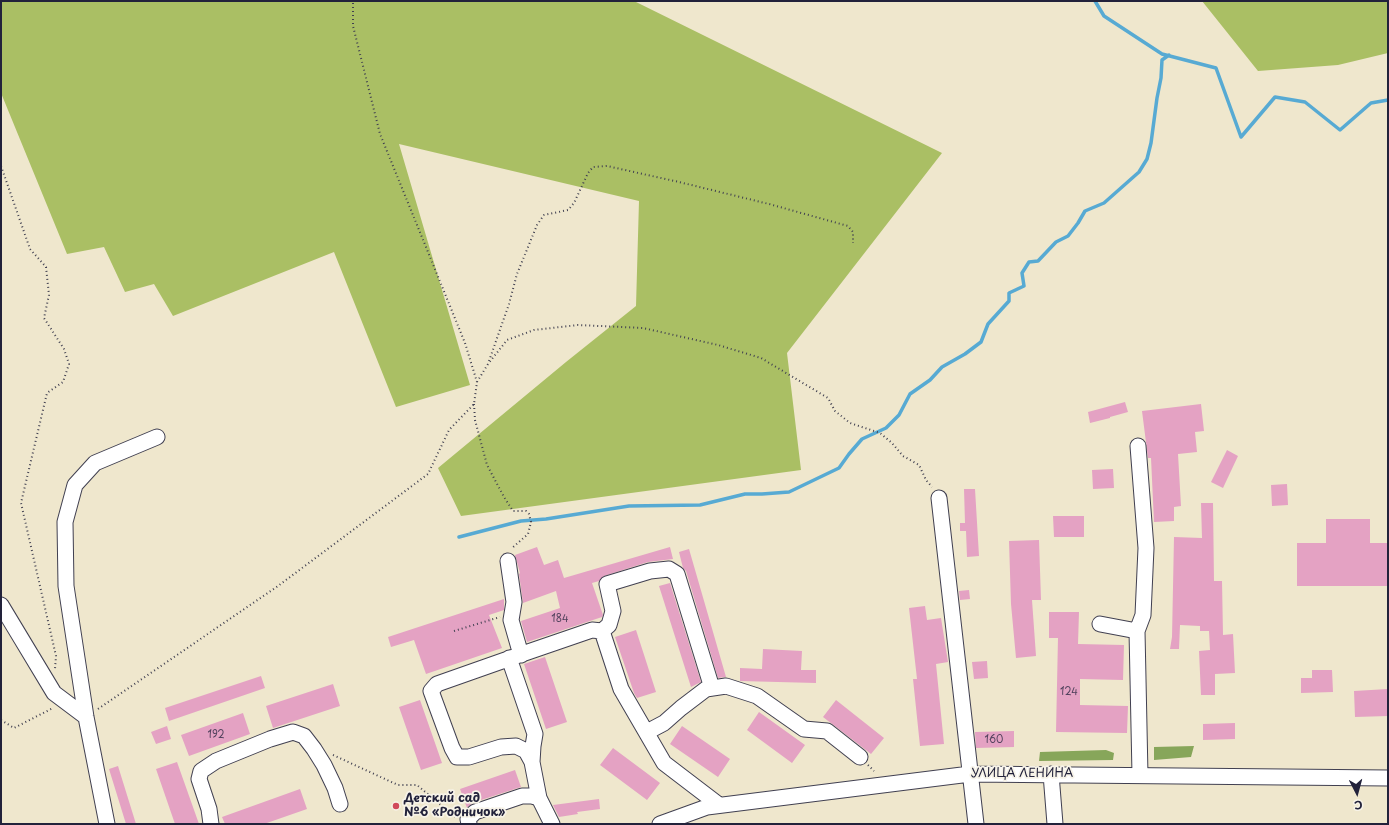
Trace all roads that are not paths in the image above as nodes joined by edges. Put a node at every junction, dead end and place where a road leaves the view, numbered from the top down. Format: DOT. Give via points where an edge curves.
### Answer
graph roads {
  1 [pos="157,438"];
  2 [pos="1138,446"];
  3 [pos="939,498"];
  4 [pos="508,561"];
  5 [pos="1,605"];
  6 [pos="1100,624"];
  7 [pos="602,631"];
  8 [pos="1137,631"];
  9 [pos="515,656"];
  10 [pos="712,688"];
  11 [pos="86,717"];
  12 [pos="647,732"];
  13 [pos="860,757"];
  14 [pos="532,762"];
  15 [pos="970,774"];
  16 [pos="1051,774"];
  17 [pos="1140,775"];
  18 [pos="1388,778"];
  19 [pos="539,798"];
  20 [pos="340,804"];
  21 [pos="719,805"];
  22 [pos="463,821"];
  23 [pos="107,824"];
  24 [pos="211,824"];
  25 [pos="552,824"];
  26 [pos="660,824"];
  27 [pos="976,824"];
  28 [pos="1055,824"];
  1 -- 11 [label="street" via="95,463 75,485 65,522 66,586"];
  2 -- 8 [label="street" via="1146,548 1143,615"];
  3 -- 15 [label="street"];
  4 -- 9 [label="street" via="514,602 511,620"];
  5 -- 11 [label="street" via="54,694"];
  6 -- 8 [label="street"];
  7 -- 9 [label="street" via="592,630"];
  7 -- 10 [label="street" via="609,625 613,611 607,584 650,571 669,569 677,574"];
  7 -- 12 [label="street" via="620,688"];
  8 -- 17 [label="street"];
  9 -- 14 [label="street" via="536,734 532,746"];
  9 -- 14 [label="street" via="437,684 430,691 457,757 469,757 501,747 516,746 526,750"];
  10 -- 12 [label="street" via="706,689 664,723"];
  10 -- 13 [label="street" via="726,686 757,696 804,729 827,731"];
  11 -- 23 [label="street"];
  12 -- 21 [label="street" via="664,763"];
  14 -- 19 [label="street"];
  15 -- 16 [label="street, УЛИЦА ЛЕНИНА"];
  15 -- 21 [label="street, УЛИЦА ЛЕНИНА"];
  15 -- 27 [label="street"];
  16 -- 17 [label="street, УЛИЦА ЛЕНИНА"];
  16 -- 28 [label="street"];
  17 -- 18 [label="street, УЛИЦА ЛЕНИНА"];
  19 -- 22 [label="street" via="522,796 475,812"];
  19 -- 25 [label="street"];
  20 -- 24 [label="street" via="324,764 304,736 293,732 216,761 200,771 199,779"];
  21 -- 26 [label="street, УЛИЦА ЛЕНИНА"];
}
